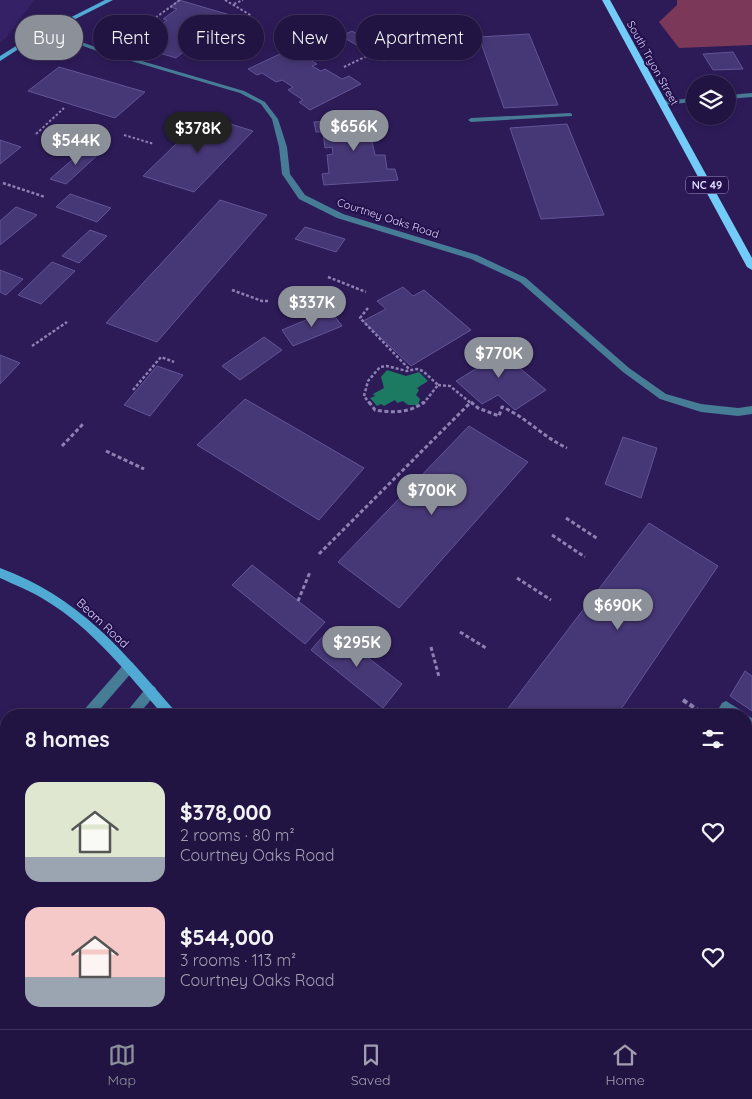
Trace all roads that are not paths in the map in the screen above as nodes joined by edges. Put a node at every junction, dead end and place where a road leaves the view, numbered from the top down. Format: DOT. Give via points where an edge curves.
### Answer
graph roads {
  1 [pos="110,0"];
  2 [pos="606,0"];
  3 [pos="80,15"];
  4 [pos="83,45"];
  5 [pos="15,50"];
  6 [pos="0,59"];
  7 [pos="752,96"];
  8 [pos="736,97"];
  9 [pos="686,101"];
  10 [pos="661,102"];
  11 [pos="570,114"];
  12 [pos="471,120"];
  13 [pos="752,267"];
  14 [pos="752,410"];
  15 [pos="0,574"];
  16 [pos="129,667"];
  17 [pos="151,691"];
  18 [pos="92,709"];
  19 [pos="135,709"];
  20 [pos="167,709"];
  1 -- 3 [label="street"];
  2 -- 10 [label="main road, South Tryon Street / NC 49"];
  4 -- 14 [label="street, Courtney Oaks Road" via="242,92 263,103 275,119 286,174 302,197 340,216 474,257 523,280 626,370 663,397 700,408 738,412"];
  5 -- 6 [label="street"];
  7 -- 8 [label="street"];
  9 -- 10 [label="street"];
  10 -- 13 [label="main road, South Tryon Street / NC 49"];
  11 -- 12 [label="street"];
  15 -- 16 [label="street, Beam Road" via="54,600 85,624"];
  16 -- 17 [label="street, Beam Road"];
  16 -- 18 [label="street"];
  17 -- 19 [label="street"];
  17 -- 20 [label="street, Beam Road"];
}
